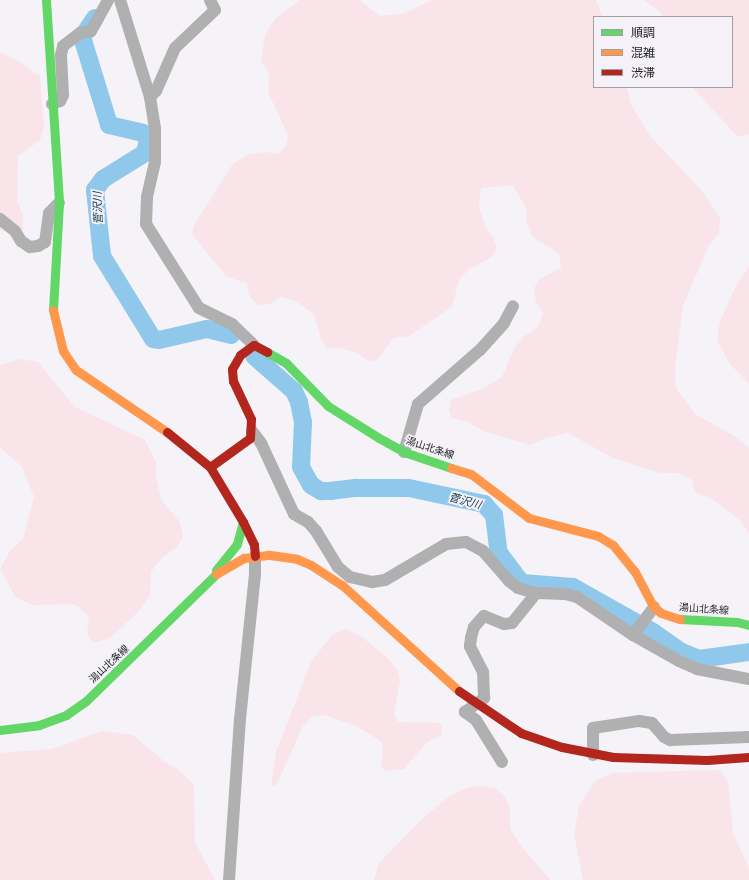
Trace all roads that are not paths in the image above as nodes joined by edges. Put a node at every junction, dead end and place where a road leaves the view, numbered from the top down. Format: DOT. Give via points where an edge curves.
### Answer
graph roads {
  1 [pos="46,0"];
  2 [pos="108,0"];
  3 [pos="120,0"];
  4 [pos="210,0"];
  5 [pos="150,97"];
  6 [pos="52,104"];
  7 [pos="59,203"];
  8 [pos="0,219"];
  9 [pos="513,306"];
  10 [pos="254,344"];
  11 [pos="252,431"];
  12 [pos="404,452"];
  13 [pos="210,467"];
  14 [pos="243,522"];
  15 [pos="254,556"];
  16 [pos="211,577"];
  17 [pos="536,593"];
  18 [pos="654,607"];
  19 [pos="749,625"];
  20 [pos="634,632"];
  21 [pos="749,678"];
  22 [pos="475,704"];
  23 [pos="0,730"];
  24 [pos="749,737"];
  25 [pos="593,755"];
  26 [pos="749,757"];
  27 [pos="502,762"];
  28 [pos="229,880"];
  1 -- 6 [label="main road"];
  2 -- 6 [label="street" via="94,26 63,46 63,94 60,100"];
  3 -- 5 [label="street"];
  4 -- 5 [label="street" via="215,10 174,48 156,91"];
  5 -- 10 [label="street" via="155,162 146,205 146,224 199,308 232,324"];
  6 -- 7 [label="main road"];
  7 -- 8 [label="street" via="49,213 45,242 38,246 30,247 21,241 16,231"];
  7 -- 13 [label="main road" via="53,311 64,351 76,370 183,442"];
  9 -- 12 [label="street" via="504,322 480,350 418,404"];
  10 -- 11 [label="main road" via="240,355 232,369 233,381 251,419"];
  10 -- 12 [label="main road, 湯山北条線" via="286,363 328,406"];
  11 -- 13 [label="main road" via="245,443"];
  11 -- 17 [label="street" via="261,443 294,514 308,522 338,567 350,577 372,582 385,580 446,544 466,542 484,551 518,588"];
  12 -- 18 [label="main road, 湯山北条線" via="471,474 529,518 598,536 613,545 635,572"];
  13 -- 14 [label="main road"];
  14 -- 15 [label="main road" via="254,545"];
  14 -- 16 [label="main road, 湯山北条線" via="237,544"];
  15 -- 16 [label="main road, 湯山北条線" via="231,564"];
  15 -- 22 [label="main road, 湯山北条線" via="285,556 324,572 342,585 437,674"];
  15 -- 28 [label="street" via="256,573 240,719"];
  16 -- 23 [label="main road, 湯山北条線" via="149,642 86,701 66,714 39,725"];
  17 -- 20 [label="street" via="577,597"];
  17 -- 22 [label="street" via="512,623 504,624 484,616 474,627 470,646 479,662 485,684 484,698"];
  18 -- 19 [label="main road, 湯山北条線" via="661,613 682,620 737,622"];
  18 -- 20 [label="street"];
  20 -- 21 [label="street" via="697,669"];
  22 -- 25 [label="main road, 湯山北条線" via="521,733"];
  22 -- 27 [label="street" via="465,712 476,720"];
  24 -- 25 [label="street" via="670,740 652,723 639,721 593,728"];
  25 -- 26 [label="main road, 湯山北条線" via="646,760"];
}
